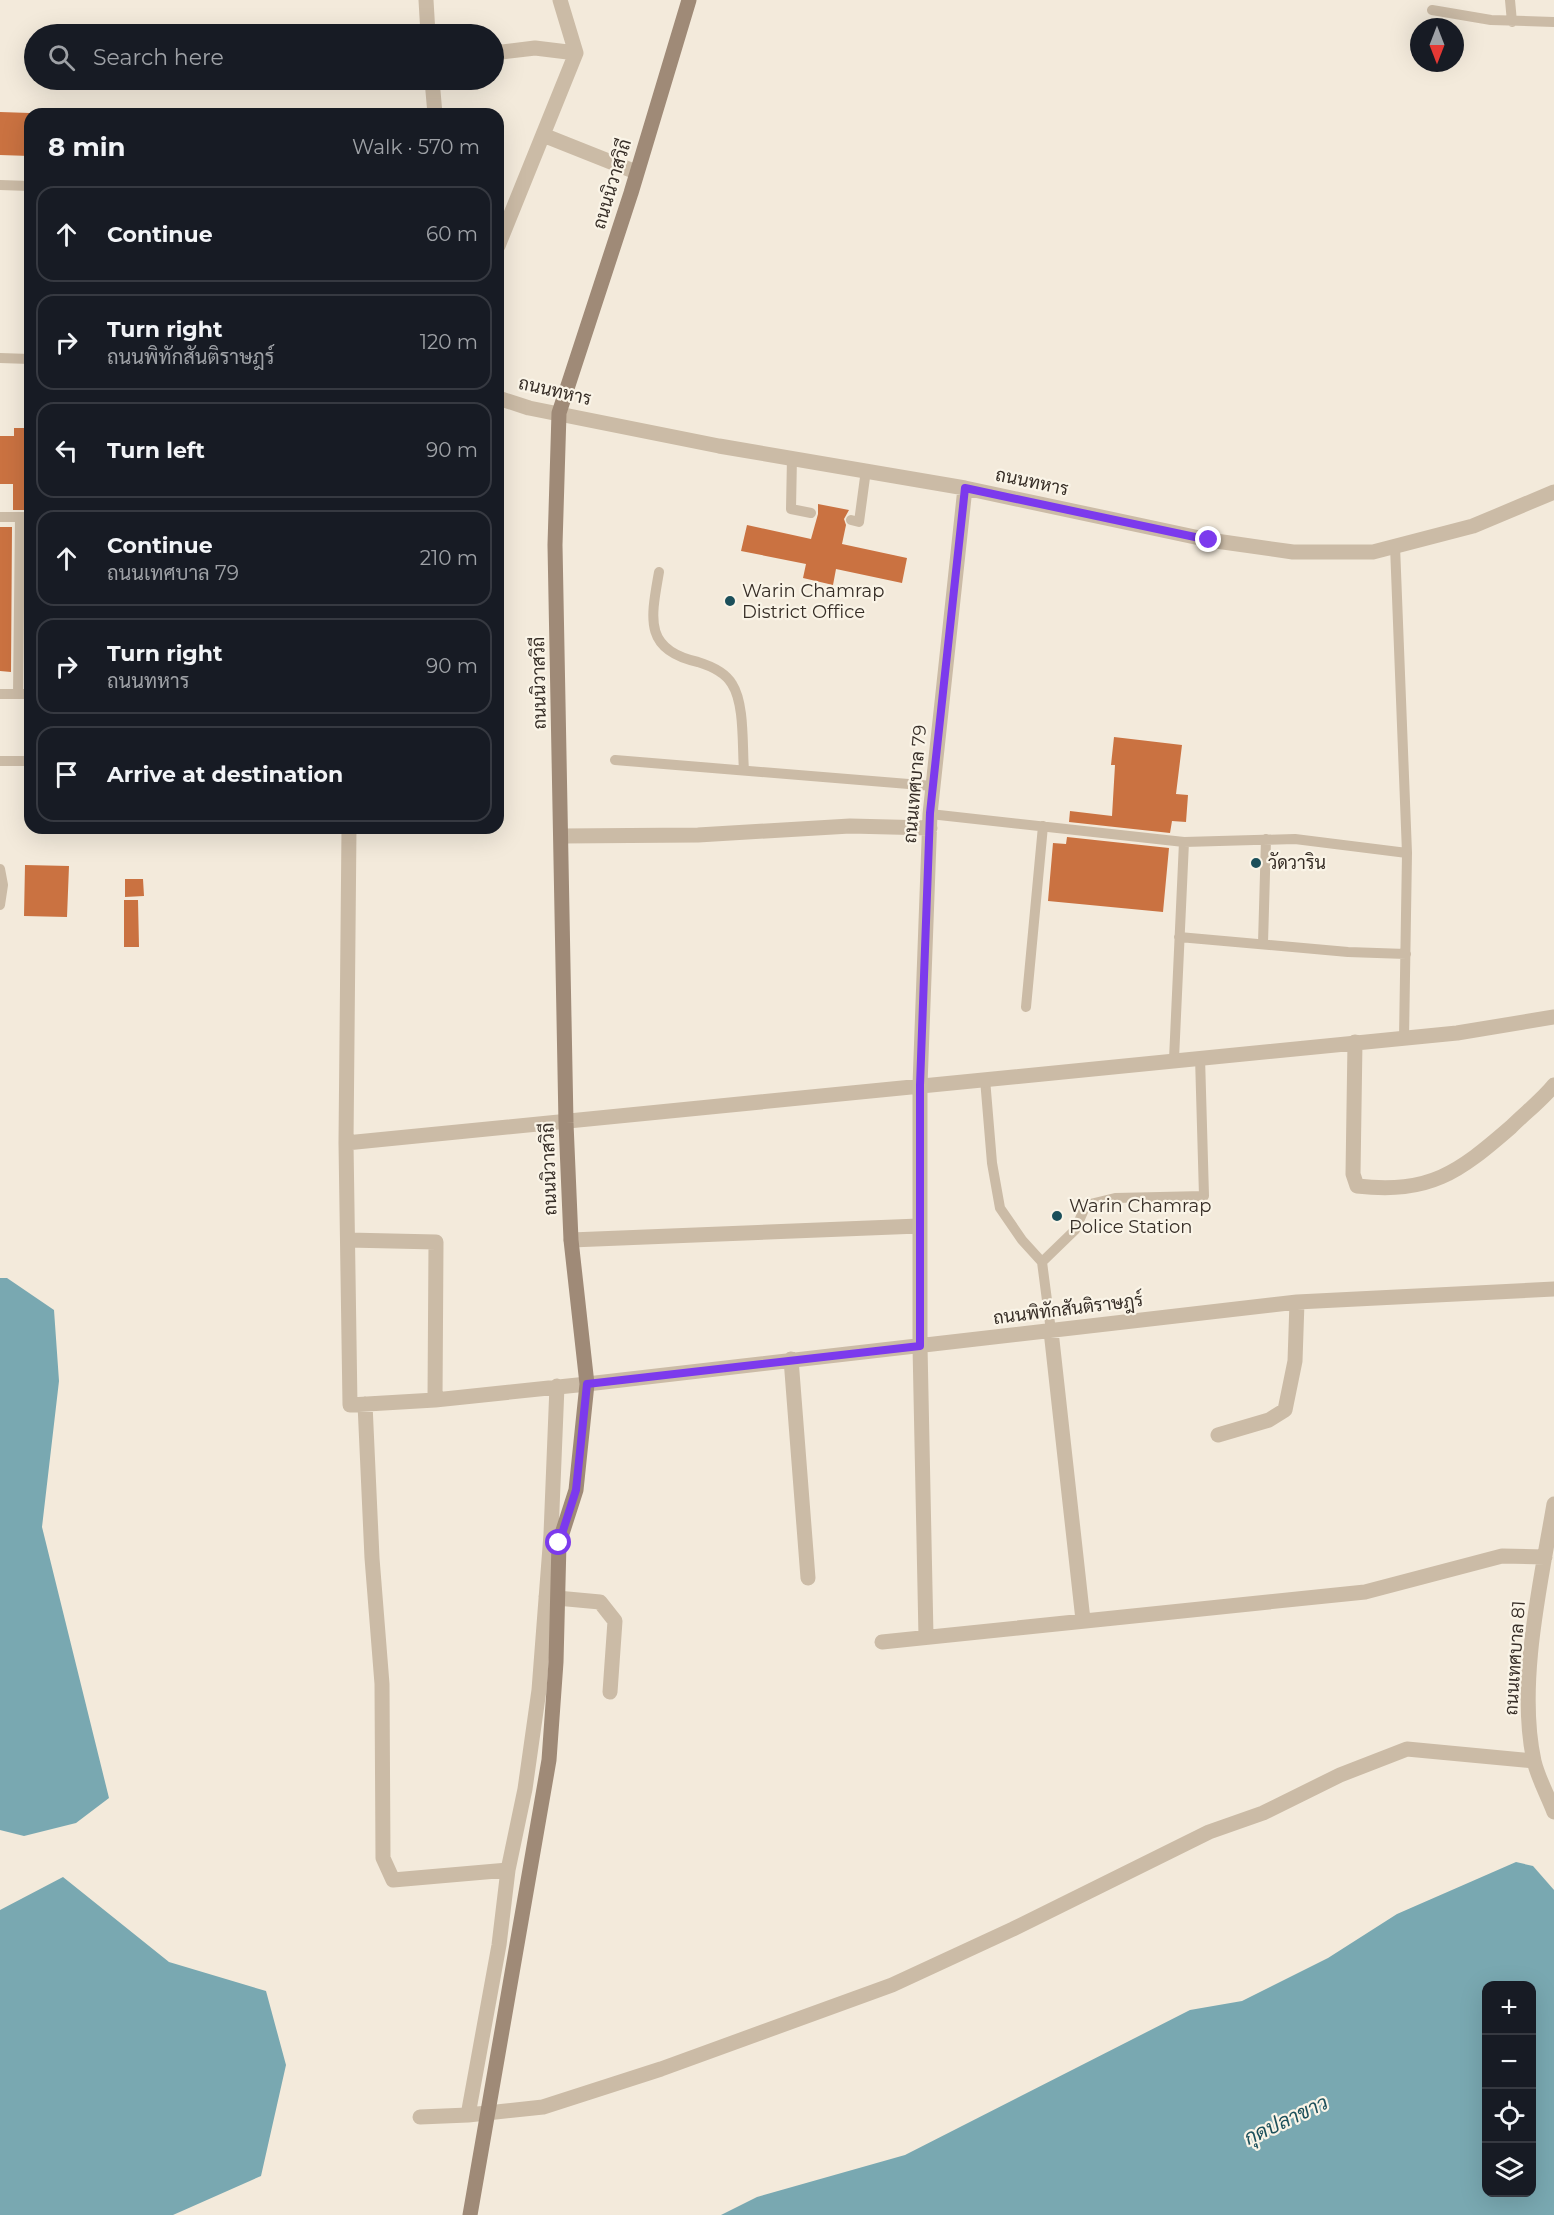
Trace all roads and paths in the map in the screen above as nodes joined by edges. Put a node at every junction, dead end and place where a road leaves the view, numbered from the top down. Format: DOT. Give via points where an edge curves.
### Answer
graph roads {
  1 [pos="426,0"];
  2 [pos="560,0"];
  3 [pos="689,0"];
  4 [pos="1510,0"];
  5 [pos="1432,10"];
  6 [pos="1554,21"];
  7 [pos="1512,22"];
  8 [pos="427,24"];
  9 [pos="504,52"];
  10 [pos="576,53"];
  11 [pos="433,90"];
  12 [pos="434,108"];
  13 [pos="543,135"];
  14 [pos="636,172"];
  15 [pos="0,185"];
  16 [pos="24,186"];
  17 [pos="504,231"];
  18 [pos="0,358"];
  19 [pos="24,359"];
  20 [pos="504,399"];
  21 [pos="559,413"];
  22 [pos="792,457"];
  23 [pos="866,470"];
  24 [pos="965,488"];
  25 [pos="1554,492"];
  26 [pos="811,513"];
  27 [pos="0,517"];
  28 [pos="24,517"];
  29 [pos="851,520"];
  30 [pos="1395,546"];
  31 [pos="659,572"];
  32 [pos="0,694"];
  33 [pos="24,694"];
  34 [pos="615,759"];
  35 [pos="0,760"];
  36 [pos="24,761"];
  37 [pos="744,770"];
  38 [pos="933,786"];
  39 [pos="930,821"];
  40 [pos="1043,826"];
  41 [pos="349,834"];
  42 [pos="562,836"];
  43 [pos="1266,839"];
  44 [pos="1184,842"];
  45 [pos="1407,853"];
  46 [pos="0,869"];
  47 [pos="0,905"];
  48 [pos="1179,937"];
  49 [pos="1263,943"];
  50 [pos="1406,954"];
  51 [pos="1026,1007"];
  52 [pos="1554,1017"];
  53 [pos="1404,1038"];
  54 [pos="1355,1042"];
  55 [pos="1200,1056"];
  56 [pos="1174,1059"];
  57 [pos="985,1079"];
  58 [pos="1554,1084"];
  59 [pos="920,1085"];
  60 [pos="566,1123"];
  61 [pos="346,1143"];
  62 [pos="920,1226"];
  63 [pos="348,1240"];
  64 [pos="571,1240"];
  65 [pos="1042,1262"];
  66 [pos="1554,1289"];
  67 [pos="1297,1302"];
  68 [pos="1051,1331"];
  69 [pos="920,1346"];
  70 [pos="791,1359"];
  71 [pos="587,1384"];
  72 [pos="557,1386"];
  73 [pos="435,1400"];
  74 [pos="365,1404"];
  75 [pos="1218,1436"];
  76 [pos="1554,1504"];
  77 [pos="1545,1557"];
  78 [pos="808,1578"];
  79 [pos="546,1598"];
  80 [pos="1083,1620"];
  81 [pos="926,1637"];
  82 [pos="882,1642"];
  83 [pos="610,1692"];
  84 [pos="1534,1761"];
  85 [pos="1554,1812"];
  86 [pos="508,1870"];
  87 [pos="468,2115"];
  88 [pos="420,2116"];
  89 [pos="470,2215"];
  1 -- 8 [label="street"];
  2 -- 10 [label="street"];
  3 -- 14 [label="main road, ถนนนิวาสวิถี"];
  4 -- 7 [label="lane"];
  5 -- 7 [label="lane"];
  6 -- 7 [label="lane"];
  9 -- 10 [label="street" via="535,48"];
  10 -- 13 [label="street"];
  11 -- 12 [label="street"];
  13 -- 14 [label="street"];
  13 -- 17 [label="street"];
  14 -- 21 [label="main road, ถนนนิวาสวิถี"];
  15 -- 16 [label="lane"];
  18 -- 19 [label="lane"];
  20 -- 21 [label="street, ถนนทหาร"];
  21 -- 22 [label="street, ถนนทหาร"];
  21 -- 42 [label="main road, ถนนนิวาสวิถี" via="555,545"];
  22 -- 23 [label="street, ถนนทหาร"];
  22 -- 26 [label="lane" via="791,509"];
  23 -- 24 [label="street, ถนนทหาร"];
  23 -- 29 [label="lane" via="859,522"];
  24 -- 30 [label="street, ถนนทหาร" via="1220,542 1293,552 1373,552"];
  24 -- 38 [label="street, ถนนเทศบาล 79"];
  25 -- 30 [label="street, ถนนทหาร" via="1473,526"];
  27 -- 28 [label="lane"];
  30 -- 45 [label="lane"];
  31 -- 37 [label="lane" via="653,611 656,636 669,653 717,670 732,683 739,704"];
  32 -- 33 [label="lane"];
  34 -- 37 [label="lane"];
  35 -- 36 [label="lane"];
  37 -- 38 [label="lane"];
  38 -- 39 [label="street, ถนนเทศบาล 79"];
  39 -- 40 [label="lane"];
  39 -- 42 [label="street" via="698,835"];
  39 -- 59 [label="street, ถนนเทศบาล 79"];
  40 -- 44 [label="lane"];
  40 -- 51 [label="lane"];
  41 -- 61 [label="street"];
  42 -- 60 [label="main road, ถนนนิวาสวิถี"];
  43 -- 44 [label="lane"];
  43 -- 45 [label="lane"];
  43 -- 49 [label="lane"];
  44 -- 48 [label="lane"];
  45 -- 50 [label="lane"];
  46 -- 47 [label="lane"];
  48 -- 49 [label="lane"];
  48 -- 56 [label="lane"];
  49 -- 50 [label="lane"];
  50 -- 53 [label="lane"];
  52 -- 53 [label="street"];
  53 -- 54 [label="street"];
  54 -- 55 [label="street"];
  54 -- 58 [label="street" via="1353,1182 1357,1186 1416,1185 1446,1177 1470,1162"];
  55 -- 56 [label="street"];
  55 -- 65 [label="lane" via="1204,1196 1116,1198 1086,1205 1075,1230"];
  56 -- 57 [label="street"];
  57 -- 59 [label="street"];
  57 -- 65 [label="lane" via="1000,1208"];
  59 -- 60 [label="street"];
  59 -- 62 [label="street, ถนนเทศบาล 79"];
  60 -- 61 [label="street"];
  60 -- 64 [label="main road, ถนนนิวาสวิถี"];
  61 -- 63 [label="street"];
  62 -- 64 [label="street"];
  62 -- 69 [label="street, ถนนเทศบาล 79"];
  63 -- 73 [label="street" via="436,1242"];
  63 -- 74 [label="street" via="350,1405"];
  64 -- 71 [label="main road, ถนนนิวาสวิถี"];
  65 -- 68 [label="lane"];
  66 -- 67 [label="street, ถนนพิทักสันติราษฎร์"];
  67 -- 68 [label="street, ถนนพิทักสันติราษฎร์"];
  67 -- 75 [label="street" via="1295,1361 1285,1410 1269,1420"];
  68 -- 69 [label="street, ถนนพิทักสันติราษฎร์"];
  68 -- 80 [label="street"];
  69 -- 70 [label="street, ถนนพิทักสันติราษฎร์"];
  69 -- 81 [label="street, ถนนเทศบาล 79"];
  70 -- 71 [label="street, ถนนพิทักสันติราษฎร์"];
  70 -- 78 [label="street"];
  71 -- 72 [label="street, ถนนพิทักสันติราษฎร์"];
  71 -- 89 [label="main road, ถนนนิวาสวิถี, bridge" via="576,1490 559,1543 549,1760"];
  72 -- 73 [label="street, ถนนพิทักสันติราษฎร์"];
  72 -- 79 [label="street"];
  73 -- 74 [label="street, ถนนพิทักสันติราษฎร์"];
  74 -- 86 [label="street" via="382,1684 383,1858 393,1880"];
  76 -- 77 [label="street, ถนนเทศบาล 81"];
  77 -- 80 [label="street" via="1502,1556 1365,1592"];
  77 -- 84 [label="street, ถนนเทศบาล 81" via="1528,1702"];
  79 -- 83 [label="street" via="600,1602 615,1621"];
  79 -- 86 [label="street" via="539,1690 525,1789"];
  80 -- 81 [label="street"];
  81 -- 82 [label="street"];
  84 -- 85 [label="street, ถนนเทศบาล 81"];
  84 -- 87 [label="street" via="1407,1749 1340,1774 1263,1813 1209,1832 892,1985 661,2069 543,2107"];
  86 -- 87 [label="street" via="499,1945"];
  87 -- 88 [label="street"];
}
